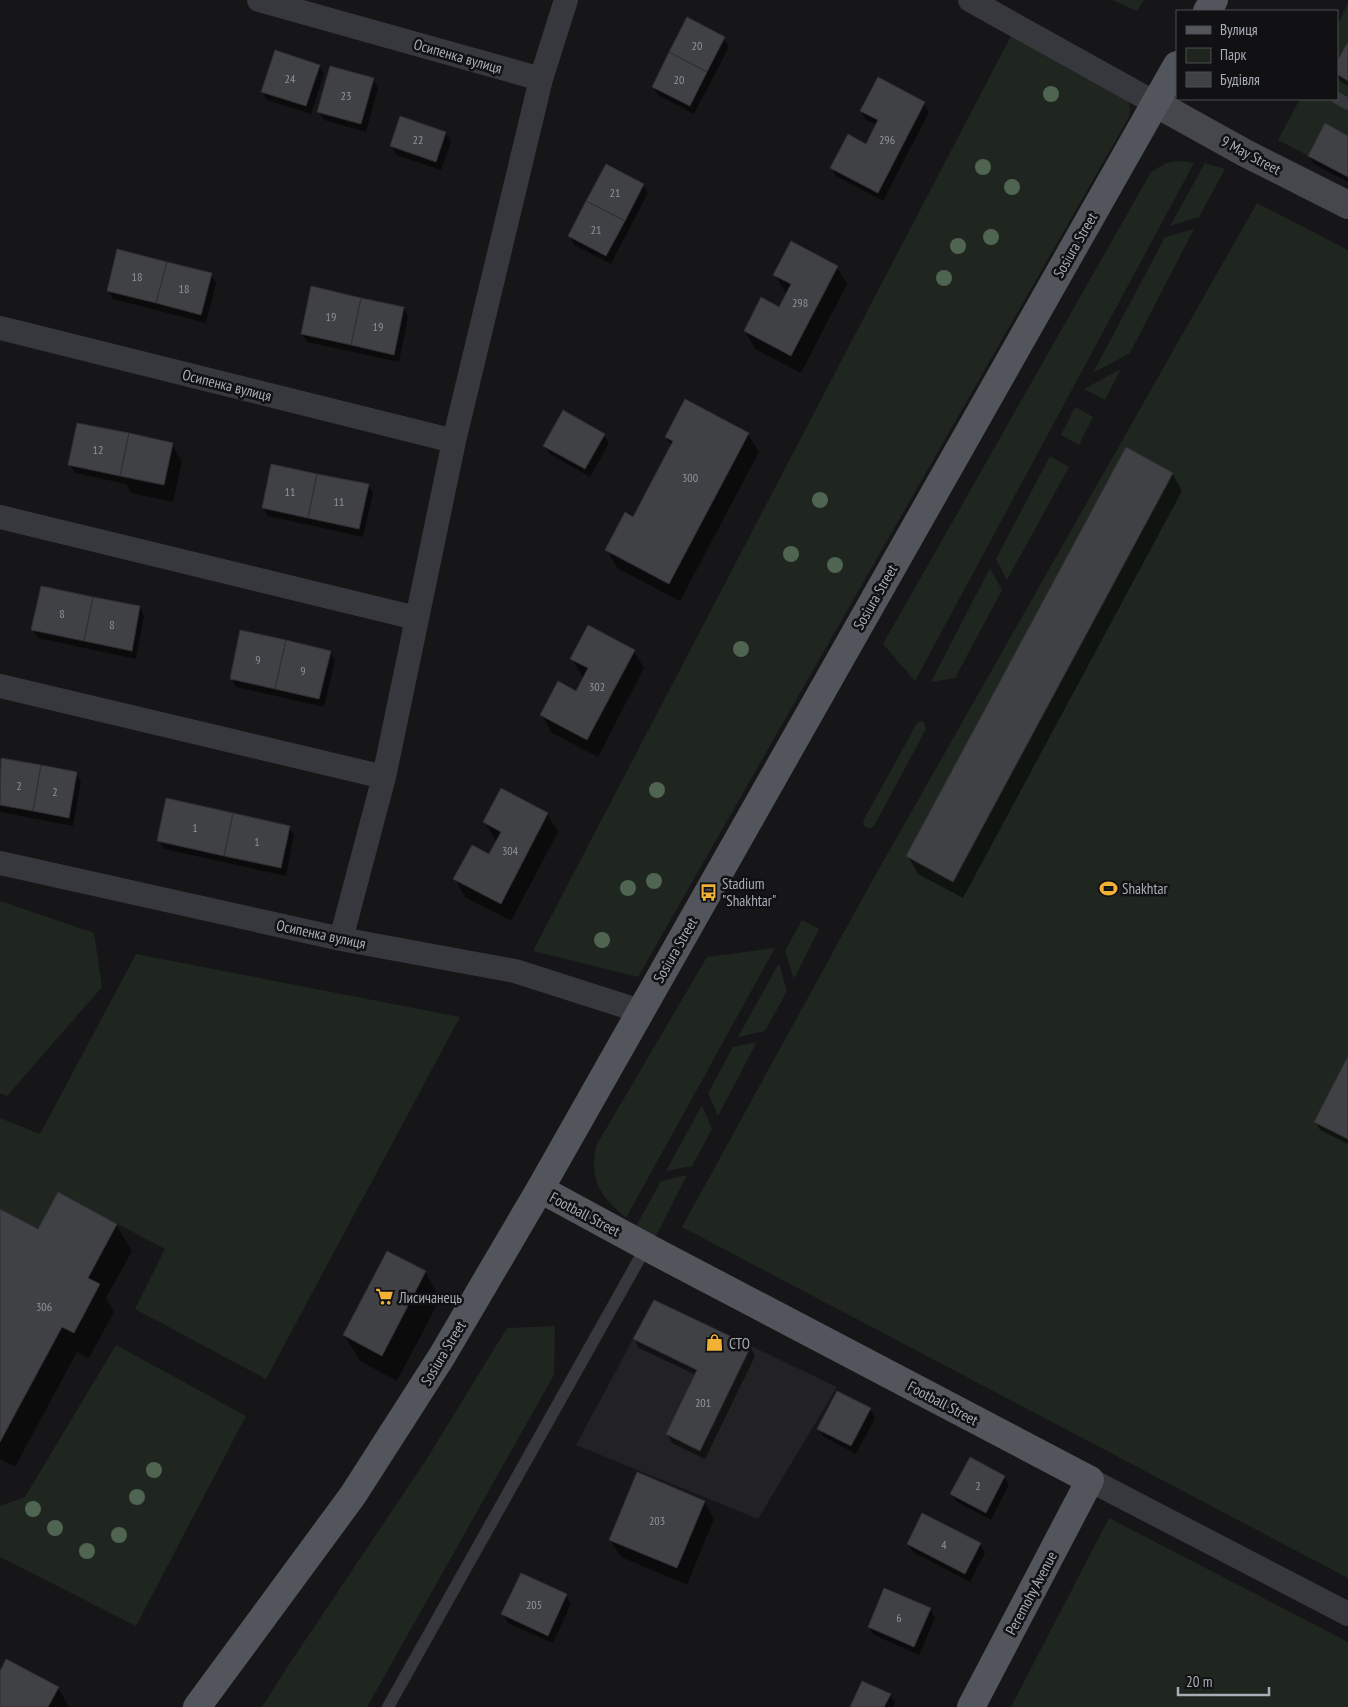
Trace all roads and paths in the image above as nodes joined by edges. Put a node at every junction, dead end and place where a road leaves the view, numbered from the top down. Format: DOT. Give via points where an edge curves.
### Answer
graph roads {
  1 [pos="259,0"];
  2 [pos="566,0"];
  3 [pos="970,0"];
  4 [pos="1176,67"];
  5 [pos="541,79"];
  6 [pos="1155,103"];
  7 [pos="1348,205"];
  8 [pos="0,328"];
  9 [pos="454,441"];
  10 [pos="0,517"];
  11 [pos="416,618"];
  12 [pos="0,686"];
  13 [pos="384,777"];
  14 [pos="0,863"];
  15 [pos="341,939"];
  16 [pos="640,1011"];
  17 [pos="540,1190"];
  18 [pos="646,1247"];
  19 [pos="1090,1480"];
  20 [pos="1348,1614"];
  21 [pos="196,1707"];
  22 [pos="388,1707"];
  23 [pos="971,1707"];
  1 -- 5 [label="street, Осипенка вулиця"];
  2 -- 5 [label="street"];
  3 -- 6 [label="street"];
  4 -- 6 [label="main road, Sosiura Street"];
  5 -- 9 [label="street"];
  6 -- 7 [label="main road, 9 May Street"];
  6 -- 16 [label="main road, Sosiura Street"];
  8 -- 9 [label="street, Осипенка вулиця"];
  9 -- 11 [label="street"];
  10 -- 11 [label="street"];
  11 -- 13 [label="street"];
  12 -- 13 [label="street"];
  13 -- 15 [label="street"];
  14 -- 15 [label="street, Осипенка вулиця"];
  15 -- 16 [label="street, Осипенка вулиця" via="515,971"];
  16 -- 17 [label="main road, Sosiura Street"];
  17 -- 18 [label="main road, Football Street"];
  17 -- 21 [label="main road, Sosiura Street" via="442,1356 353,1495"];
  18 -- 19 [label="main road, Football Street"];
  18 -- 22 [label="lane"];
  19 -- 20 [label="street, Football Street"];
  19 -- 23 [label="main road, Peremohy Avenue"];
}
